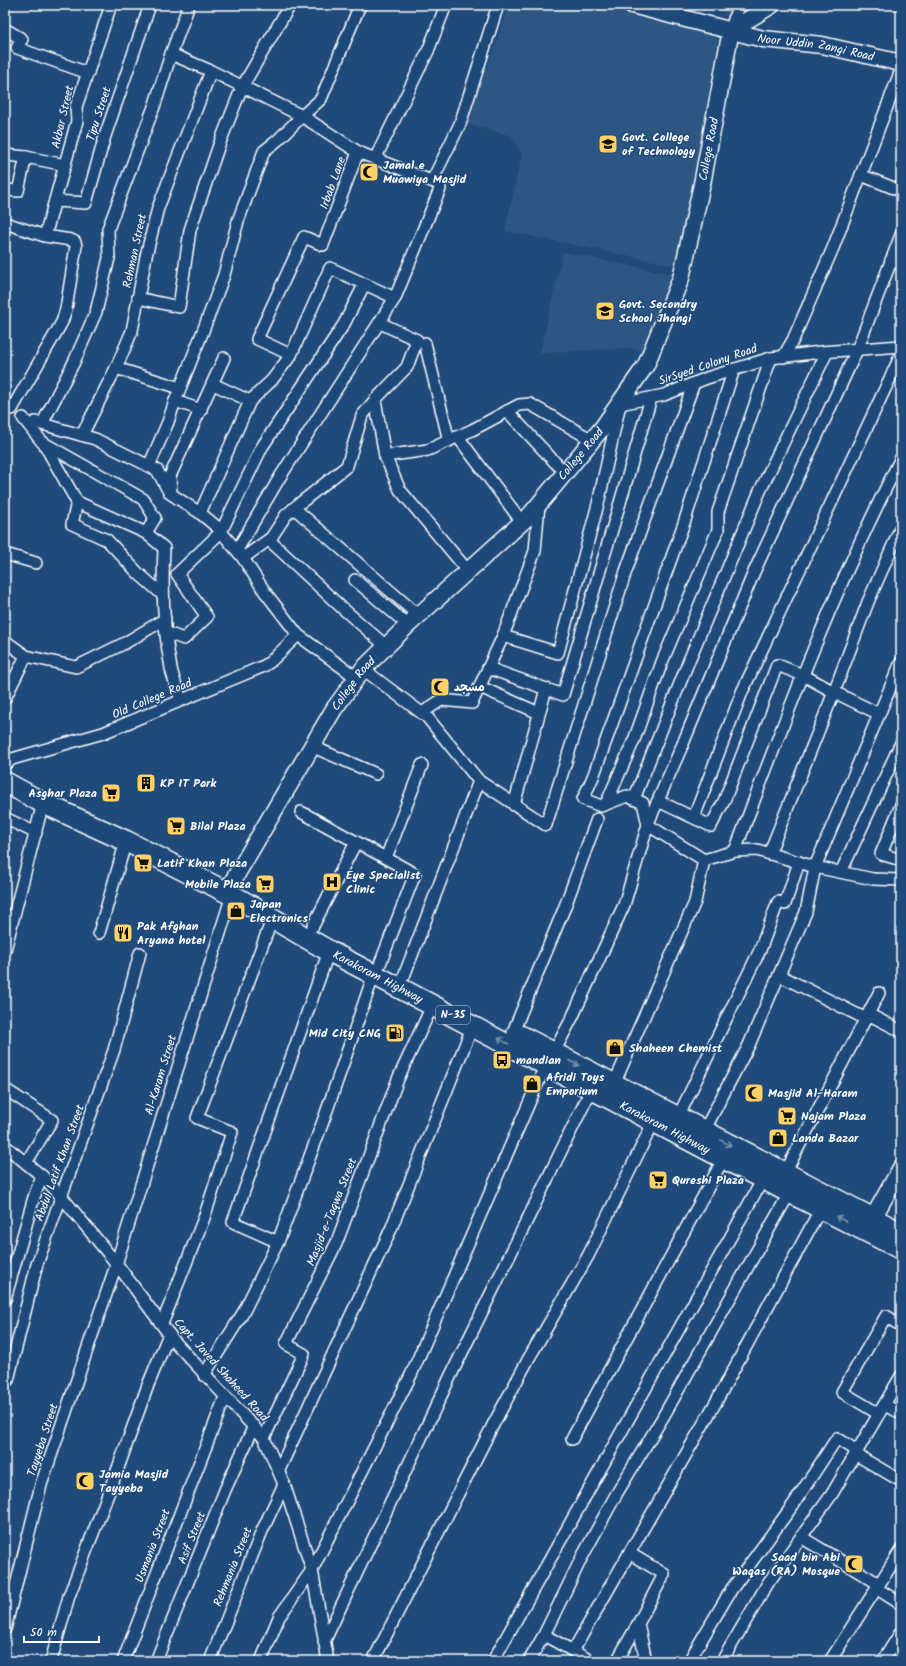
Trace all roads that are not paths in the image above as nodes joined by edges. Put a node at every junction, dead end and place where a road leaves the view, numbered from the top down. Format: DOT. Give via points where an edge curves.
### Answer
graph roads {
  1 [pos="111,5"];
  2 [pos="150,5"];
  3 [pos="189,5"];
  4 [pos="290,5"];
  5 [pos="360,5"];
  6 [pos="446,5"];
  7 [pos="498,5"];
  8 [pos="632,5"];
  9 [pos="738,5"];
  10 [pos="772,5"];
  11 [pos="5,29"];
  12 [pos="731,30"];
  13 [pos="171,54"];
  14 [pos="901,63"];
  15 [pos="901,70"];
  16 [pos="211,71"];
  17 [pos="88,73"];
  18 [pos="242,88"];
  19 [pos="302,116"];
  20 [pos="358,152"];
  21 [pos="5,155"];
  22 [pos="26,157"];
  23 [pos="375,159"];
  24 [pos="65,165"];
  25 [pos="861,175"];
  26 [pos="432,181"];
  27 [pos="5,190"];
  28 [pos="901,191"];
  29 [pos="55,201"];
  30 [pos="5,223"];
  31 [pos="901,235"];
  32 [pos="45,236"];
  33 [pos="896,262"];
  34 [pos="364,285"];
  35 [pos="138,298"];
  36 [pos="395,298"];
  37 [pos="380,323"];
  38 [pos="425,343"];
  39 [pos="901,346"];
  40 [pos="857,350"];
  41 [pos="827,352"];
  42 [pos="290,355"];
  43 [pos="901,355"];
  44 [pos="783,357"];
  45 [pos="224,358"];
  46 [pos="771,358"];
  47 [pos="116,368"];
  48 [pos="734,369"];
  49 [pos="694,383"];
  50 [pos="212,384"];
  51 [pos="180,388"];
  52 [pos="651,398"];
  53 [pos="375,400"];
  54 [pos="175,401"];
  55 [pos="250,401"];
  56 [pos="620,404"];
  57 [pos="8,406"];
  58 [pos="201,410"];
  59 [pos="507,411"];
  60 [pos="23,418"];
  61 [pos="42,424"];
  62 [pos="82,435"];
  63 [pos="453,439"];
  64 [pos="592,440"];
  65 [pos="42,442"];
  66 [pos="385,456"];
  67 [pos="901,458"];
  68 [pos="149,466"];
  69 [pos="565,473"];
  70 [pos="171,494"];
  71 [pos="77,502"];
  72 [pos="539,504"];
  73 [pos="294,508"];
  74 [pos="200,513"];
  75 [pos="522,522"];
  76 [pos="901,527"];
  77 [pos="221,532"];
  78 [pos="146,533"];
  79 [pos="269,540"];
  80 [pos="5,554"];
  81 [pos="240,554"];
  82 [pos="36,563"];
  83 [pos="468,571"];
  84 [pos="355,580"];
  85 [pos="163,595"];
  86 [pos="165,620"];
  87 [pos="413,620"];
  88 [pos="167,632"];
  89 [pos="298,635"];
  90 [pos="503,636"];
  91 [pos="5,641"];
  92 [pos="386,646"];
  93 [pos="26,656"];
  94 [pos="901,662"];
  95 [pos="488,668"];
  96 [pos="360,674"];
  97 [pos="803,675"];
  98 [pos="480,687"];
  99 [pos="546,689"];
  100 [pos="834,692"];
  101 [pos="5,698"];
  102 [pos="181,700"];
  103 [pos="422,713"];
  104 [pos="539,713"];
  105 [pos="879,714"];
  106 [pos="901,743"];
  107 [pos="311,746"];
  108 [pos="5,764"];
  109 [pos="422,765"];
  110 [pos="5,768"];
  111 [pos="376,774"];
  112 [pos="479,781"];
  113 [pos="5,782"];
  114 [pos="634,799"];
  115 [pos="658,801"];
  116 [pos="43,803"];
  117 [pos="606,804"];
  118 [pos="514,805"];
  119 [pos="901,805"];
  120 [pos="301,812"];
  121 [pos="694,817"];
  122 [pos="5,818"];
  123 [pos="597,819"];
  124 [pos="648,825"];
  125 [pos="36,833"];
  126 [pos="126,841"];
  127 [pos="356,842"];
  128 [pos="735,851"];
  129 [pos="769,854"];
  130 [pos="386,858"];
  131 [pos="704,860"];
  132 [pos="901,860"];
  133 [pos="799,862"];
  134 [pos="815,867"];
  135 [pos="841,872"];
  136 [pos="901,880"];
  137 [pos="231,889"];
  138 [pos="273,917"];
  139 [pos="313,926"];
  140 [pos="99,933"];
  141 [pos="5,950"];
  142 [pos="329,951"];
  143 [pos="140,953"];
  144 [pos="377,969"];
  145 [pos="779,975"];
  146 [pos="404,976"];
  147 [pos="879,993"];
  148 [pos="432,1004"];
  149 [pos="867,1016"];
  150 [pos="473,1026"];
  151 [pos="901,1031"];
  152 [pos="513,1032"];
  153 [pos="550,1058"];
  154 [pos="614,1084"];
  155 [pos="592,1088"];
  156 [pos="5,1089"];
  157 [pos="678,1117"];
  158 [pos="654,1121"];
  159 [pos="704,1131"];
  160 [pos="5,1146"];
  161 [pos="724,1158"];
  162 [pos="26,1163"];
  163 [pos="901,1168"];
  164 [pos="785,1173"];
  165 [pos="42,1176"];
  166 [pos="763,1178"];
  167 [pos="790,1192"];
  168 [pos="62,1197"];
  169 [pos="821,1208"];
  170 [pos="869,1225"];
  171 [pos="901,1233"];
  172 [pos="278,1242"];
  173 [pos="901,1249"];
  174 [pos="116,1263"];
  175 [pos="5,1299"];
  176 [pos="162,1324"];
  177 [pos="901,1324"];
  178 [pos="169,1334"];
  179 [pos="204,1375"];
  180 [pos="901,1376"];
  181 [pos="5,1379"];
  182 [pos="225,1397"];
  183 [pos="881,1410"];
  184 [pos="901,1413"];
  185 [pos="254,1426"];
  186 [pos="264,1438"];
  187 [pos="572,1439"];
  188 [pos="856,1453"];
  189 [pos="279,1470"];
  190 [pos="901,1481"];
  191 [pos="284,1484"];
  192 [pos="801,1537"];
  193 [pos="901,1550"];
  194 [pos="628,1553"];
  195 [pos="312,1570"];
  196 [pos="878,1586"];
  197 [pos="901,1604"];
  198 [pos="638,1624"];
  199 [pos="5,1629"];
  200 [pos="901,1632"];
  201 [pos="544,1635"];
  202 [pos="324,1642"];
  203 [pos="573,1651"];
  204 [pos="51,1661"];
  205 [pos="123,1661"];
  206 [pos="156,1661"];
  207 [pos="210,1661"];
  208 [pos="261,1661"];
  209 [pos="328,1661"];
  210 [pos="373,1661"];
  211 [pos="493,1661"];
  212 [pos="529,1661"];
  213 [pos="591,1661"];
  214 [pos="617,1661"];
  215 [pos="646,1661"];
  216 [pos="689,1661"];
  217 [pos="722,1661"];
  218 [pos="830,1661"];
  219 [pos="883,1661"];
  1 -- 17 [label="street, Akbar Street"];
  2 -- 29 [label="street, Tipu Street" via="105,136 86,203"];
  3 -- 13 [label="street"];
  4 -- 18 [label="street"];
  5 -- 19 [label="street" via="321,99"];
  6 -- 23 [label="street" via="428,51"];
  7 -- 26 [label="street" via="460,124"];
  8 -- 12 [label="main road"];
  9 -- 12 [label="street"];
  10 -- 12 [label="main road"];
  11 -- 17 [label="street" via="22,39 17,48"];
  12 -- 14 [label="main road, Noor Uddin Zangi Road" via="763,38 822,45"];
  12 -- 56 [label="main road, College Road" via="702,184 681,278 646,365"];
  13 -- 16 [label="street, Irbab Lane"];
  13 -- 61 [label="street" via="108,229 109,258 96,312"];
  15 -- 25 [label="street"];
  16 -- 18 [label="street, Irbab Lane"];
  16 -- 35 [label="street, Rehman Street" via="158,208"];
  17 -- 24 [label="street, Akbar Street" via="76,107 77,121"];
  18 -- 19 [label="street, Irbab Lane"];
  18 -- 35 [label="street" via="190,230 180,307"];
  19 -- 20 [label="street, Irbab Lane"];
  19 -- 51 [label="street" via="264,152 238,221 224,274"];
  20 -- 23 [label="street"];
  20 -- 42 [label="street, Irbab Lane" via="323,245 304,236 256,339"];
  21 -- 22 [label="street"];
  22 -- 24 [label="street"];
  22 -- 27 [label="street" via="18,191"];
  23 -- 26 [label="street"];
  24 -- 29 [label="street, Akbar Street"];
  25 -- 28 [label="street"];
  25 -- 44 [label="street" via="833,248 793,340"];
  26 -- 36 [label="street" via="439,184 440,189"];
  29 -- 32 [label="street, Akbar Street"];
  30 -- 32 [label="street"];
  31 -- 33 [label="street"];
  32 -- 57 [label="street" via="75,242 66,309 62,322"];
  33 -- 40 [label="street"];
  34 -- 36 [label="street"];
  34 -- 42 [label="street" via="330,268"];
  34 -- 77 [label="street" via="344,324 262,447"];
  35 -- 47 [label="street, Rehman Street" via="132,331"];
  36 -- 37 [label="street"];
  37 -- 53 [label="street" via="417,340 407,366"];
  37 -- 81 [label="street" via="280,477"];
  38 -- 63 [label="street"];
  39 -- 40 [label="street, SirSyed Colony Road"];
  40 -- 41 [label="street, SirSyed Colony Road"];
  40 -- 115 [label="street" via="754,572"];
  41 -- 44 [label="street, SirSyed Colony Road"];
  41 -- 114 [label="street" via="760,491"];
  42 -- 55 [label="street" via="272,380"];
  43 -- 121 [label="street" via="742,692"];
  44 -- 46 [label="street, SirSyed Colony Road"];
  45 -- 50 [label="street"];
  46 -- 48 [label="street, SirSyed Colony Road"];
  46 -- 117 [label="street" via="718,512 718,530"];
  47 -- 51 [label="street"];
  47 -- 62 [label="street, Rehman Street"];
  48 -- 49 [label="street, SirSyed Colony Road"];
  48 -- 117 [label="street" via="682,528 583,799 601,806"];
  49 -- 52 [label="street, SirSyed Colony Road"];
  49 -- 118 [label="street" via="626,571 546,825"];
  50 -- 55 [label="street"];
  50 -- 58 [label="street"];
  51 -- 54 [label="street"];
  52 -- 56 [label="street, SirSyed Colony Road"];
  52 -- 99 [label="street" via="563,695"];
  53 -- 66 [label="street"];
  53 -- 73 [label="street" via="362,416 347,466"];
  54 -- 58 [label="street"];
  54 -- 68 [label="street"];
  55 -- 74 [label="street"];
  56 -- 64 [label="main road, College Road"];
  56 -- 90 [label="street" via="598,504 558,653"];
  57 -- 60 [label="street"];
  58 -- 70 [label="street" via="170,476"];
  59 -- 63 [label="street"];
  59 -- 64 [label="street" via="519,405 530,404"];
  59 -- 69 [label="street"];
  60 -- 61 [label="street"];
  60 -- 65 [label="street"];
  61 -- 62 [label="street"];
  62 -- 68 [label="street"];
  63 -- 66 [label="street" via="428,450"];
  63 -- 75 [label="street"];
  64 -- 69 [label="main road, College Road"];
  65 -- 71 [label="street"];
  65 -- 78 [label="street" via="143,499 155,518"];
  66 -- 83 [label="street" via="400,490"];
  67 -- 97 [label="street" via="822,626"];
  68 -- 70 [label="street" via="157,470"];
  69 -- 72 [label="main road, College Road"];
  70 -- 74 [label="street"];
  71 -- 78 [label="street"];
  71 -- 85 [label="street" via="72,524 107,540"];
  72 -- 75 [label="main road, College Road"];
  72 -- 90 [label="street" via="535,551"];
  73 -- 79 [label="street"];
  73 -- 87 [label="street"];
  74 -- 77 [label="street"];
  75 -- 83 [label="main road, College Road"];
  76 -- 100 [label="street" via="868,602"];
  77 -- 81 [label="street"];
  77 -- 88 [label="street" via="177,574 207,617 184,639"];
  78 -- 85 [label="street" via="164,548"];
  79 -- 81 [label="street"];
  79 -- 92 [label="street"];
  80 -- 82 [label="street"];
  81 -- 89 [label="street"];
  83 -- 87 [label="main road, College Road"];
  84 -- 87 [label="street"];
  85 -- 86 [label="street"];
  86 -- 88 [label="street"];
  86 -- 93 [label="street" via="76,667"];
  87 -- 92 [label="main road, College Road"];
  88 -- 102 [label="street" via="171,668"];
  89 -- 96 [label="street"];
  89 -- 102 [label="street, Old College Road" via="264,666"];
  90 -- 95 [label="street"];
  91 -- 93 [label="street"];
  92 -- 96 [label="main road, College Road"];
  93 -- 101 [label="street"];
  94 -- 105 [label="street"];
  95 -- 98 [label="street"];
  95 -- 99 [label="street"];
  96 -- 103 [label="street"];
  96 -- 107 [label="main road, College Road"];
  97 -- 100 [label="street"];
  97 -- 121 [label="street" via="777,665 724,801 711,826"];
  97 -- 128 [label="street"];
  98 -- 103 [label="street" via="472,703 441,700"];
  98 -- 104 [label="street"];
  99 -- 104 [label="street"];
  100 -- 105 [label="street"];
  100 -- 129 [label="street"];
  102 -- 108 [label="street, Old College Road" via="103,733 12,759"];
  103 -- 112 [label="street"];
  104 -- 118 [label="street"];
  105 -- 134 [label="street"];
  106 -- 135 [label="street"];
  107 -- 111 [label="street"];
  107 -- 137 [label="main road, College Road"];
  109 -- 130 [label="street"];
  110 -- 137 [label="highway, Karakoram Highway / N-35" via="129,831"];
  112 -- 118 [label="street"];
  112 -- 146 [label="street"];
  113 -- 116 [label="highway, Karakoram Highway / N-35"];
  114 -- 117 [label="street" via="627,796"];
  114 -- 124 [label="street" via="643,804"];
  115 -- 121 [label="street"];
  115 -- 124 [label="street"];
  116 -- 125 [label="street"];
  116 -- 126 [label="highway, Karakoram Highway / N-35"];
  119 -- 132 [label="street" via="881,854"];
  120 -- 127 [label="street"];
  122 -- 125 [label="street"];
  123 -- 152 [label="street" via="564,909"];
  124 -- 131 [label="street"];
  124 -- 153 [label="street" via="624,905 572,1018"];
  125 -- 141 [label="street"];
  126 -- 137 [label="highway, Karakoram Highway / N-35"];
  126 -- 140 [label="street"];
  127 -- 130 [label="street"];
  127 -- 139 [label="street"];
  128 -- 129 [label="street" via="757,850"];
  128 -- 131 [label="street"];
  129 -- 133 [label="street"];
  130 -- 144 [label="street" via="415,874"];
  131 -- 154 [label="street" via="695,902"];
  133 -- 134 [label="street"];
  133 -- 157 [label="street" via="785,904 778,902 760,950"];
  134 -- 135 [label="street"];
  134 -- 145 [label="street" via="806,912"];
  135 -- 136 [label="street" via="873,879"];
  137 -- 138 [label="highway, Karakoram Highway / N-35"];
  137 -- 139 [label="highway, Karakoram Highway / N-35"];
  137 -- 174 [label="street, Al-Karam Street"];
  138 -- 142 [label="highway, Karakoram Highway / N-35"];
  138 -- 176 [label="street" via="197,1118 232,1132 204,1218"];
  139 -- 144 [label="highway, Karakoram Highway / N-35"];
  142 -- 144 [label="highway, Karakoram Highway / N-35"];
  142 -- 172 [label="street" via="233,1222"];
  143 -- 168 [label="street, Abdul Latif Khan Street" via="114,1050"];
  144 -- 146 [label="highway, Karakoram Highway / N-35"];
  144 -- 148 [label="highway, Karakoram Highway / N-35"];
  144 -- 172 [label="street"];
  145 -- 149 [label="street"];
  145 -- 159 [label="street" via="749,1045"];
  146 -- 152 [label="highway, Karakoram Highway / N-35"];
  147 -- 149 [label="street"];
  148 -- 150 [label="highway, Karakoram Highway / N-35"];
  148 -- 186 [label="street, Masjid-e-Taqwa Street" via="398,1079 336,1244 286,1344 304,1354"];
  149 -- 151 [label="street"];
  149 -- 164 [label="street"];
  153 -- 150 [label="highway, Karakoram Highway / N-35, one-way"];
  150 -- 189 [label="street" via="391,1229"];
  152 -- 153 [label="highway, Karakoram Highway / N-35"];
  153 -- 154 [label="highway, Karakoram Highway / N-35, one-way"];
  153 -- 155 [label="highway, Karakoram Highway / N-35"];
  153 -- 195 [label="street" via="411,1374"];
  154 -- 157 [label="highway, Karakoram Highway / N-35"];
  155 -- 158 [label="highway, Karakoram Highway / N-35"];
  155 -- 202 [label="street" via="451,1374"];
  156 -- 162 [label="street" via="52,1120"];
  157 -- 159 [label="highway, Karakoram Highway / N-35"];
  158 -- 161 [label="highway, Karakoram Highway / N-35"];
  158 -- 210 [label="street" via="588,1256 529,1358"];
  159 -- 164 [label="highway, Karakoram Highway / N-35, one-way"];
  160 -- 162 [label="street, Capt. Javed Shaheed Road"];
  161 -- 166 [label="highway, Karakoram Highway / N-35"];
  161 -- 187 [label="street"];
  162 -- 165 [label="street, Capt. Javed Shaheed Road"];
  163 -- 170 [label="main road"];
  164 -- 170 [label="highway, Karakoram Highway / N-35"];
  165 -- 168 [label="street, Capt. Javed Shaheed Road"];
  165 -- 175 [label="street"];
  166 -- 167 [label="highway, Karakoram Highway / N-35"];
  166 -- 211 [label="street"];
  167 -- 169 [label="highway, Karakoram Highway / N-35"];
  167 -- 201 [label="street" via="663,1417 617,1493"];
  168 -- 174 [label="street, Capt. Javed Shaheed Road"];
  168 -- 181 [label="street, Abdul Latif Khan Street" via="38,1264 8,1380"];
  170 -- 169 [label="highway, Karakoram Highway / N-35, one-way"];
  169 -- 194 [label="street" via="716,1402"];
  170 -- 171 [label="highway, Karakoram Highway / N-35"];
  170 -- 173 [label="highway, Karakoram Highway / N-35"];
  172 -- 179 [label="street" via="243,1313"];
  174 -- 176 [label="street, Capt. Javed Shaheed Road"];
  174 -- 199 [label="street, Tayyeba Street" via="41,1485"];
  176 -- 178 [label="street, Capt. Javed Shaheed Road"];
  177 -- 183 [label="street" via="886,1316 842,1392"];
  178 -- 179 [label="street, Capt. Javed Shaheed Road"];
  178 -- 204 [label="street" via="69,1596"];
  179 -- 182 [label="street, Capt. Javed Shaheed Road"];
  180 -- 183 [label="street"];
  182 -- 185 [label="street, Capt. Javed Shaheed Road"];
  182 -- 205 [label="street, Usmania Street"];
  183 -- 184 [label="street"];
  183 -- 188 [label="street"];
  185 -- 186 [label="street, Capt. Javed Shaheed Road"];
  185 -- 206 [label="street, Asif Street" via="225,1490"];
  186 -- 189 [label="street, Capt. Javed Shaheed Road"];
  188 -- 190 [label="street"];
  188 -- 192 [label="street" via="832,1494"];
  188 -- 216 [label="street" via="837,1438 793,1505 731,1590"];
  189 -- 191 [label="street, Capt. Javed Shaheed Road"];
  191 -- 195 [label="street, Capt. Javed Shaheed Road"];
  191 -- 207 [label="street, Rehmania Street" via="262,1531"];
  192 -- 196 [label="street"];
  192 -- 217 [label="street" via="768,1583"];
  193 -- 196 [label="street"];
  194 -- 198 [label="street" via="664,1574"];
  194 -- 203 [label="street"];
  195 -- 202 [label="street, Capt. Javed Shaheed Road"];
  195 -- 208 [label="street" via="279,1617"];
  196 -- 197 [label="street"];
  196 -- 218 [label="street"];
  198 -- 214 [label="street"];
  198 -- 215 [label="street"];
  200 -- 219 [label="street"];
  201 -- 203 [label="street"];
  201 -- 212 [label="street"];
  202 -- 209 [label="street, Capt. Javed Shaheed Road"];
  203 -- 213 [label="street"];
}
